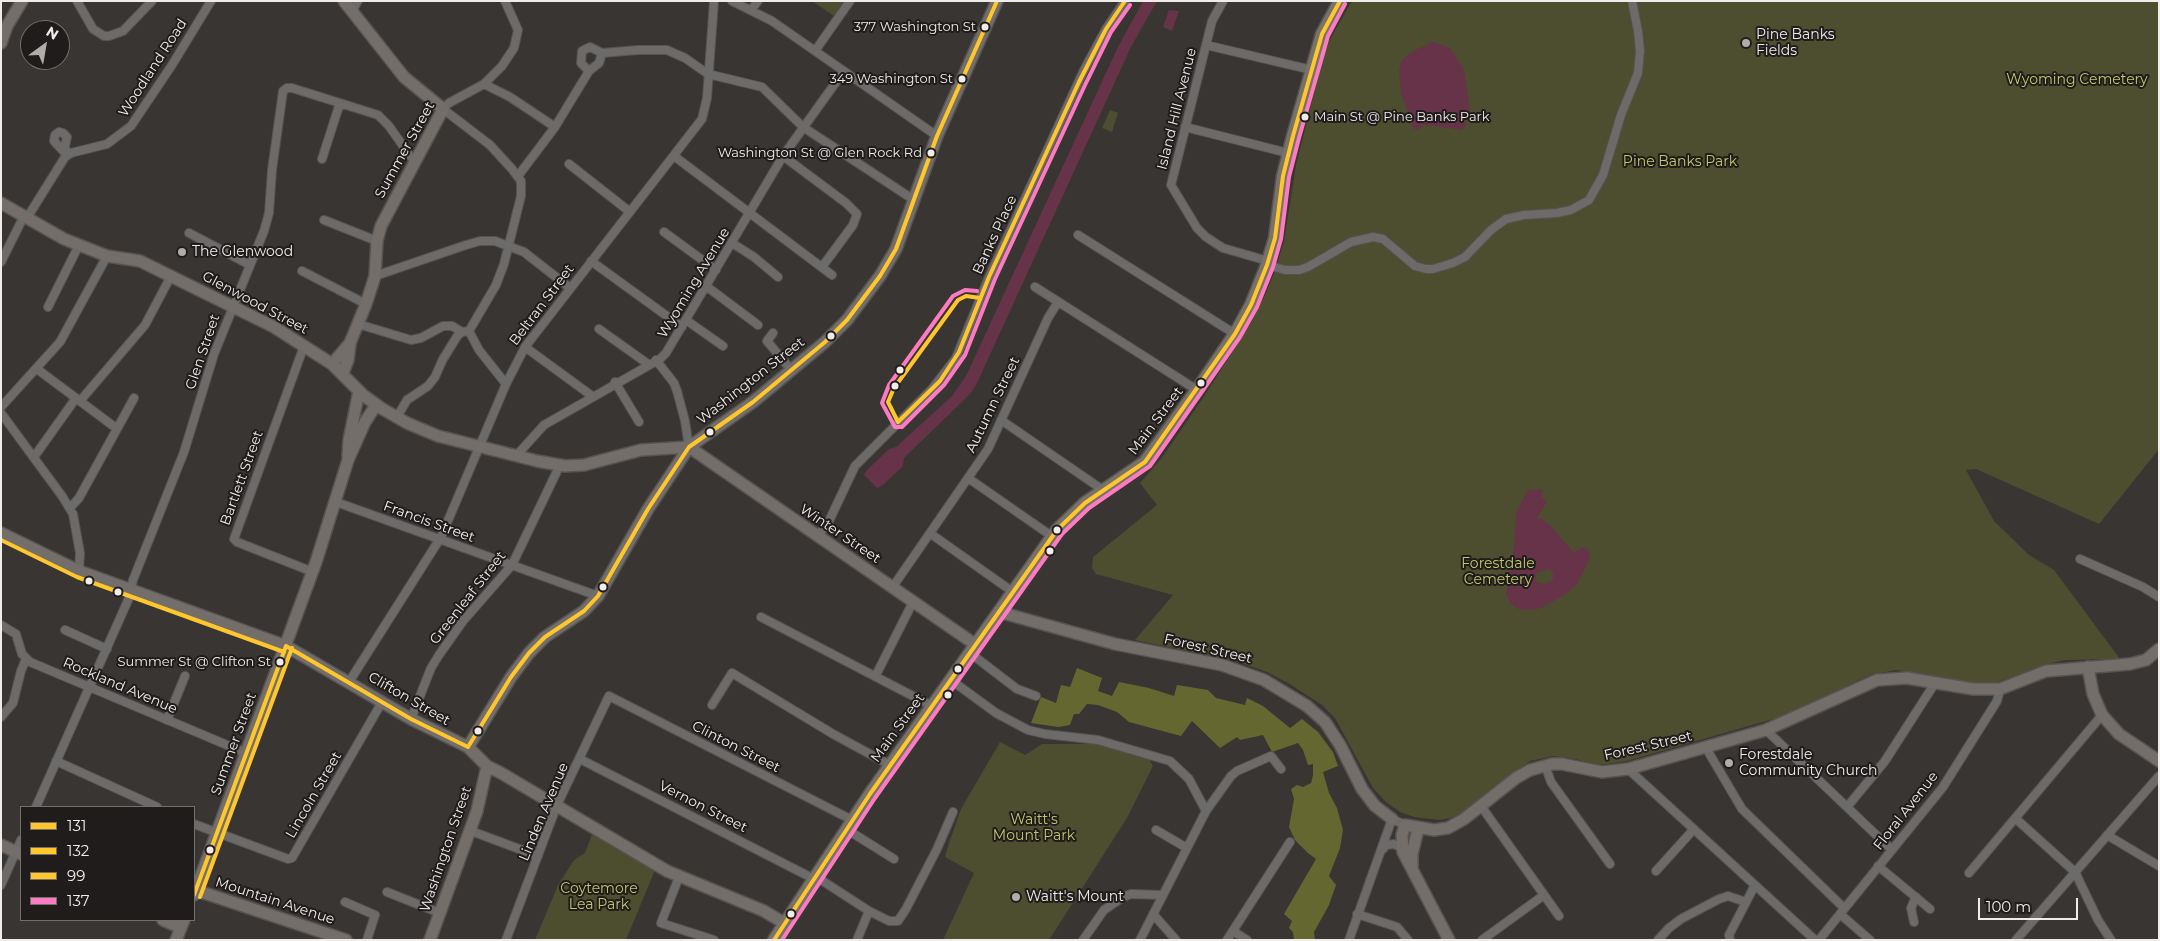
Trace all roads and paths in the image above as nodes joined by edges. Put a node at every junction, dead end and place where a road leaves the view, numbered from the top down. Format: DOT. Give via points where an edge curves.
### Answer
graph roads {
  1 [pos="22,1"];
  2 [pos="77,1"];
  3 [pos="152,1"];
  4 [pos="211,1"];
  5 [pos="344,1"];
  6 [pos="505,1"];
  7 [pos="714,1"];
  8 [pos="732,1"];
  9 [pos="758,1"];
  10 [pos="850,1"];
  11 [pos="996,1"];
  12 [pos="1125,1"];
  13 [pos="1222,1"];
  14 [pos="1340,1"];
  15 [pos="1632,1"];
  16 [pos="355,6"];
  17 [pos="751,10"];
  18 [pos="1,43"];
  19 [pos="1206,45"];
  20 [pos="815,51"];
  21 [pos="602,54"];
  22 [pos="1312,70"];
  23 [pos="589,71"];
  24 [pos="844,71"];
  25 [pos="708,74"];
  26 [pos="484,84"];
  27 [pos="340,103"];
  28 [pos="443,109"];
  29 [pos="556,127"];
  30 [pos="803,127"];
  31 [pos="1185,127"];
  32 [pos="937,136"];
  33 [pos="1288,153"];
  34 [pos="674,156"];
  35 [pos="784,156"];
  36 [pos="322,159"];
  37 [pos="415,163"];
  38 [pos="569,164"];
  39 [pos="518,176"];
  40 [pos="914,200"];
  41 [pos="1,203"];
  42 [pos="630,212"];
  43 [pos="750,212"];
  44 [pos="26,217"];
  45 [pos="324,220"];
  46 [pos="664,232"];
  47 [pos="189,233"];
  48 [pos="1078,235"];
  49 [pos="377,242"];
  50 [pos="732,243"];
  51 [pos="79,245"];
  52 [pos="509,245"];
  53 [pos="106,256"];
  54 [pos="591,261"];
  55 [pos="1,262"];
  56 [pos="1268,263"];
  57 [pos="250,265"];
  58 [pos="822,267"];
  59 [pos="716,270"];
  60 [pos="302,271"];
  61 [pos="832,275"];
  62 [pos="171,276"];
  63 [pos="375,276"];
  64 [pos="778,277"];
  65 [pos="706,286"];
  66 [pos="1035,287"];
  67 [pos="570,288"];
  68 [pos="1058,302"];
  69 [pos="366,304"];
  70 [pos="232,306"];
  71 [pos="48,307"];
  72 [pos="686,320"];
  73 [pos="358,324"];
  74 [pos="758,325"];
  75 [pos="682,327"];
  76 [pos="599,328"];
  77 [pos="465,332"];
  78 [pos="773,333"];
  79 [pos="1235,334"];
  80 [pos="350,343"];
  81 [pos="304,346"];
  82 [pos="723,346"];
  83 [pos="525,348"];
  84 [pos="652,362"];
  85 [pos="332,364"];
  86 [pos="37,369"];
  87 [pos="792,371"];
  88 [pos="343,373"];
  89 [pos="616,382"];
  90 [pos="506,384"];
  91 [pos="1197,390"];
  92 [pos="358,391"];
  93 [pos="592,396"];
  94 [pos="134,398"];
  95 [pos="78,399"];
  96 [pos="376,405"];
  97 [pos="1,407"];
  98 [pos="1,413"];
  99 [pos="397,418"];
  100 [pos="1001,420"];
  101 [pos="639,422"];
  102 [pos="116,428"];
  103 [pos="479,447"];
  104 [pos="688,448"];
  105 [pos="516,456"];
  106 [pos="34,458"];
  107 [pos="348,460"];
  108 [pos="560,466"];
  109 [pos="968,478"];
  110 [pos="1103,490"];
  111 [pos="336,502"];
  112 [pos="70,508"];
  113 [pos="1,534"];
  114 [pos="931,534"];
  115 [pos="817,537"];
  116 [pos="1053,537"];
  117 [pos="439,540"];
  118 [pos="2080,559"];
  119 [pos="512,565"];
  120 [pos="79,571"];
  121 [pos="312,572"];
  122 [pos="892,588"];
  123 [pos="131,590"];
  124 [pos="598,596"];
  125 [pos="2159,597"];
  126 [pos="913,602"];
  127 [pos="1006,602"];
  128 [pos="762,617"];
  129 [pos="1,624"];
  130 [pos="65,630"];
  131 [pos="286,646"];
  132 [pos="107,649"];
  133 [pos="973,649"];
  134 [pos="2159,649"];
  135 [pos="26,659"];
  136 [pos="2088,667"];
  137 [pos="876,675"];
  138 [pos="185,676"];
  139 [pos="951,680"];
  140 [pos="348,682"];
  141 [pos="1935,683"];
  142 [pos="89,687"];
  143 [pos="2000,689"];
  144 [pos="609,696"];
  145 [pos="1036,696"];
  146 [pos="382,702"];
  147 [pos="712,705"];
  148 [pos="932,706"];
  149 [pos="2102,715"];
  150 [pos="1,717"];
  151 [pos="411,719"];
  152 [pos="167,720"];
  153 [pos="1766,730"];
  154 [pos="1706,748"];
  155 [pos="470,749"];
  156 [pos="246,753"];
  157 [pos="580,759"];
  158 [pos="56,761"];
  159 [pos="2159,761"];
  160 [pos="890,765"];
  161 [pos="1545,765"];
  162 [pos="486,766"];
  163 [pos="1280,769"];
  164 [pos="1628,769"];
  165 [pos="2159,776"];
  166 [pos="557,805"];
  167 [pos="36,806"];
  168 [pos="155,806"];
  169 [pos="1481,806"];
  170 [pos="1847,807"];
  171 [pos="1206,811"];
  172 [pos="953,812"];
  173 [pos="2015,818"];
  174 [pos="1392,819"];
  175 [pos="195,824"];
  176 [pos="849,825"];
  177 [pos="1405,825"];
  178 [pos="1418,829"];
  179 [pos="1694,829"];
  180 [pos="1156,830"];
  181 [pos="471,831"];
  182 [pos="217,834"];
  183 [pos="2107,835"];
  184 [pos="1290,842"];
  185 [pos="1,845"];
  186 [pos="1187,848"];
  187 [pos="1892,849"];
  188 [pos="1380,852"];
  189 [pos="1403,852"];
  190 [pos="19,853"];
  191 [pos="538,856"];
  192 [pos="894,859"];
  193 [pos="1610,864"];
  194 [pos="1878,866"];
  195 [pos="2159,866"];
  196 [pos="1412,870"];
  197 [pos="1656,871"];
  198 [pos="2075,872"];
  199 [pos="1969,873"];
  200 [pos="679,876"];
  201 [pos="815,877"];
  202 [pos="1,885"];
  203 [pos="1755,885"];
  204 [pos="195,892"];
  205 [pos="386,892"];
  206 [pos="1163,895"];
  207 [pos="1544,895"];
  208 [pos="1916,897"];
  209 [pos="345,902"];
  210 [pos="1746,902"];
  211 [pos="1930,909"];
  212 [pos="869,911"];
  213 [pos="1842,911"];
  214 [pos="440,913"];
  215 [pos="1153,914"];
  216 [pos="1357,914"];
  217 [pos="1559,916"];
  218 [pos="168,921"];
  219 [pos="1914,922"];
  220 [pos="784,923"];
  221 [pos="182,924"];
  222 [pos="1233,931"];
  223 [pos="176,940"];
  224 [pos="346,940"];
  225 [pos="367,940"];
  226 [pos="430,940"];
  227 [pos="506,940"];
  228 [pos="714,940"];
  229 [pos="774,940"];
  230 [pos="858,940"];
  231 [pos="1083,940"];
  232 [pos="1140,940"];
  233 [pos="1176,940"];
  234 [pos="1227,940"];
  235 [pos="1247,940"];
  236 [pos="1348,940"];
  237 [pos="1408,940"];
  238 [pos="1449,940"];
  239 [pos="1482,940"];
  240 [pos="1658,940"];
  241 [pos="1730,940"];
  242 [pos="1817,940"];
  243 [pos="1870,940"];
  244 [pos="2016,940"];
  245 [pos="2111,940"];
  1 -- 18 [label="street"];
  2 -- 3 [label="street" via="93,29 104,36 123,31"];
  4 -- 44 [label="street, Woodland Road" via="131,126 108,144 67,156"];
  5 -- 16 [label="street"];
  6 -- 26 [label="street, Summer Street" via="518,28 518,37 508,57"];
  7 -- 25 [label="street, Beltran Street"];
  8 -- 17 [label="street"];
  9 -- 17 [label="street"];
  10 -- 20 [label="street"];
  11 -- 32 [label="street, Washington Street"];
  12 -- 115 [label="street, Banks Place" via="1106,29 1082,76 989,277 956,358 932,389 855,466 833,514"];
  13 -- 19 [label="street, Island Hill Avenue"];
  14 -- 22 [label="main road, Main Street" via="1322,34"];
  15 -- 56 [label="street, Island Hill Avenue" via="1640,51 1638,73 1603,175 1589,200 1557,213 1506,219 1490,230 1464,257 1433,269 1415,266 1383,239 1373,237 1351,242 1299,270 1285,270"];
  16 -- 28 [label="street" via="404,77"];
  17 -- 20 [label="street"];
  19 -- 22 [label="street"];
  19 -- 31 [label="street, Island Hill Avenue"];
  20 -- 24 [label="street"];
  21 -- 23 [label="street" via="597,65"];
  21 -- 23 [label="street" via="590,47 582,51 581,63"];
  21 -- 25 [label="street" via="667,50"];
  22 -- 33 [label="main road, Main Street"];
  23 -- 29 [label="street"];
  24 -- 30 [label="street, Wyoming Avenue"];
  24 -- 32 [label="street"];
  25 -- 30 [label="street" via="762,87"];
  25 -- 34 [label="street, Beltran Street" via="704,114"];
  26 -- 28 [label="street, Summer Street"];
  26 -- 29 [label="street" via="510,96"];
  27 -- 36 [label="street"];
  27 -- 37 [label="street" via="381,117"];
  27 -- 57 [label="street, Glen Street" via="292,88 284,89 269,213"];
  28 -- 37 [label="street, Summer Street"];
  28 -- 39 [label="street" via="477,134"];
  29 -- 39 [label="street"];
  30 -- 35 [label="street, Wyoming Avenue"];
  30 -- 40 [label="street"];
  31 -- 33 [label="street"];
  31 -- 56 [label="street, Island Hill Avenue" via="1171,184 1197,228 1224,248"];
  32 -- 40 [label="street, Washington Street"];
  33 -- 56 [label="main road, Main Street"];
  34 -- 42 [label="street, Beltran Street"];
  34 -- 43 [label="street"];
  35 -- 43 [label="street, Wyoming Avenue"];
  35 -- 58 [label="street" via="857,214 853,225"];
  37 -- 49 [label="street, Summer Street" via="382,222"];
  38 -- 42 [label="street"];
  39 -- 52 [label="street" via="522,192"];
  40 -- 87 [label="street, Washington Street" via="896,249 875,284 841,326"];
  41 -- 44 [label="street, Glenwood Street"];
  42 -- 54 [label="street, Beltran Street"];
  43 -- 50 [label="street, Wyoming Avenue"];
  43 -- 58 [label="street"];
  44 -- 51 [label="street, Glenwood Street"];
  44 -- 55 [label="street, Woodland Road"];
  45 -- 49 [label="street"];
  46 -- 59 [label="street"];
  47 -- 57 [label="street"];
  48 -- 79 [label="street"];
  49 -- 63 [label="street, Summer Street"];
  50 -- 59 [label="street, Wyoming Avenue"];
  50 -- 64 [label="street"];
  51 -- 53 [label="street, Glenwood Street"];
  51 -- 71 [label="street"];
  52 -- 63 [label="street" via="480,241"];
  52 -- 67 [label="street" via="524,252"];
  52 -- 77 [label="street" via="496,285"];
  53 -- 62 [label="street, Glenwood Street" via="137,260"];
  53 -- 86 [label="street" via="62,341"];
  54 -- 67 [label="street, Beltran Street"];
  54 -- 75 [label="street"];
  56 -- 79 [label="main road, Main Street"];
  57 -- 70 [label="street, Glen Street"];
  58 -- 61 [label="street"];
  59 -- 65 [label="street, Wyoming Avenue"];
  60 -- 69 [label="street"];
  62 -- 70 [label="street, Glenwood Street"];
  62 -- 95 [label="street" via="141,330"];
  63 -- 69 [label="street, Summer Street"];
  65 -- 72 [label="street, Wyoming Avenue"];
  65 -- 74 [label="street"];
  66 -- 68 [label="street"];
  67 -- 83 [label="street, Beltran Street"];
  68 -- 91 [label="street"];
  68 -- 100 [label="street, Autumn Street"];
  69 -- 73 [label="street, Summer Street"];
  70 -- 81 [label="street, Glenwood Street"];
  70 -- 123 [label="street, Glen Street" via="179,467"];
  72 -- 75 [label="street, Wyoming Avenue"];
  72 -- 82 [label="street"];
  73 -- 77 [label="street" via="411,340 443,326"];
  73 -- 80 [label="street, Summer Street"];
  75 -- 84 [label="street, Wyoming Avenue" via="668,350"];
  76 -- 84 [label="street"];
  77 -- 90 [label="street"];
  77 -- 99 [label="street" via="443,359 428,386 407,400"];
  78 -- 87 [label="street" via="766,341"];
  79 -- 91 [label="main road, Main Street"];
  80 -- 85 [label="street, Summer Street"];
  80 -- 88 [label="street, Summer Street"];
  81 -- 85 [label="street, Glenwood Street"];
  81 -- 121 [label="street, Bartlett Street" via="234,539"];
  83 -- 90 [label="street, Beltran Street"];
  83 -- 93 [label="street"];
  84 -- 89 [label="street, Wyoming Avenue"];
  84 -- 104 [label="street" via="677,391"];
  85 -- 88 [label="street, Glenwood Street"];
  86 -- 95 [label="street"];
  86 -- 97 [label="street"];
  87 -- 104 [label="street, Washington Street"];
  88 -- 92 [label="street, Glenwood Street"];
  89 -- 93 [label="street, Wyoming Avenue"];
  89 -- 101 [label="street"];
  90 -- 103 [label="street, Beltran Street"];
  91 -- 110 [label="main road, Main Street" via="1145,462"];
  92 -- 96 [label="street, Glenwood Street"];
  92 -- 107 [label="street, Summer Street"];
  93 -- 105 [label="street, Wyoming Avenue" via="540,427"];
  94 -- 102 [label="street"];
  95 -- 102 [label="street"];
  95 -- 106 [label="street"];
  96 -- 99 [label="street, Glenwood Street"];
  96 -- 107 [label="street, Summer Street"];
  98 -- 106 [label="street"];
  99 -- 103 [label="street, Glenwood Street" via="438,436"];
  100 -- 109 [label="street, Autumn Street" via="988,449"];
  100 -- 110 [label="street"];
  102 -- 112 [label="street" via="79,498"];
  103 -- 105 [label="street, Glenwood Street"];
  103 -- 117 [label="street, Beltran Street"];
  104 -- 108 [label="street, Glenwood Street" via="648,449 584,465"];
  104 -- 115 [label="street, Winter Street"];
  104 -- 124 [label="street, Washington Street"];
  105 -- 108 [label="street, Glenwood Street"];
  106 -- 112 [label="street"];
  107 -- 111 [label="street, Summer Street"];
  108 -- 119 [label="street, Greenleaf Street"];
  109 -- 114 [label="street, Autumn Street"];
  109 -- 116 [label="street"];
  110 -- 116 [label="main road, Main Street" via="1072,514"];
  111 -- 117 [label="street, Francis Street"];
  111 -- 121 [label="street, Summer Street"];
  112 -- 120 [label="street" via="77,529"];
  113 -- 120 [label="street, Clifton Street"];
  114 -- 122 [label="street, Autumn Street"];
  114 -- 127 [label="street"];
  115 -- 122 [label="street, Winter Street"];
  116 -- 127 [label="main road, Main Street"];
  117 -- 119 [label="street, Francis Street"];
  117 -- 140 [label="street, Beltran Street"];
  118 -- 125 [label="street"];
  119 -- 124 [label="street, Francis Street"];
  119 -- 151 [label="street, Greenleaf Street" via="463,621 439,655"];
  120 -- 123 [label="street, Clifton Street"];
  121 -- 131 [label="street, Summer Street"];
  122 -- 126 [label="street, Winter Street"];
  123 -- 131 [label="street, Clifton Street"];
  123 -- 132 [label="street, Glen Street"];
  124 -- 155 [label="street, Washington Street" via="584,612 545,637 528,653"];
  126 -- 133 [label="street, Winter Street"];
  126 -- 137 [label="street"];
  127 -- 133 [label="main road, Main Street"];
  127 -- 174 [label="street, Forest Street" via="1038,622 1115,644 1222,665 1272,684 1307,706 1325,722 1362,790"];
  128 -- 137 [label="street"];
  129 -- 135 [label="street" via="16,634"];
  130 -- 132 [label="street"];
  131 -- 140 [label="street, Clifton Street"];
  131 -- 156 [label="street, Summer Street"];
  132 -- 142 [label="street, Glen Street"];
  133 -- 139 [label="main road, Main Street"];
  133 -- 145 [label="street" via="1017,689"];
  134 -- 136 [label="street, Forest Street" via="2146,660"];
  135 -- 142 [label="street, Rockland Avenue"];
  135 -- 150 [label="street" via="13,703"];
  136 -- 143 [label="street, Forest Street" via="2046,671"];
  136 -- 149 [label="street" via="2093,694"];
  137 -- 148 [label="street"];
  138 -- 152 [label="street"];
  139 -- 148 [label="main road, Main Street"];
  139 -- 171 [label="street" via="996,713 1028,730 1098,740 1170,761 1189,779"];
  140 -- 146 [label="street, Clifton Street"];
  141 -- 143 [label="street, Forest Street"];
  141 -- 153 [label="street, Forest Street" via="1898,678 1878,680"];
  141 -- 170 [label="street" via="1885,761"];
  142 -- 152 [label="street, Rockland Avenue"];
  142 -- 158 [label="street, Glen Street"];
  143 -- 187 [label="street, Floral Avenue" via="1997,702 1943,787"];
  144 -- 157 [label="street, Linden Avenue"];
  144 -- 176 [label="street, Clinton Street"];
  146 -- 151 [label="street, Clifton Street"];
  146 -- 182 [label="street, Lincoln Street" via="292,858"];
  147 -- 160 [label="street" via="732,673"];
  148 -- 160 [label="main road, Main Street"];
  149 -- 159 [label="street" via="2119,734"];
  149 -- 173 [label="street"];
  151 -- 155 [label="street, Clifton Street"];
  152 -- 156 [label="street, Rockland Avenue"];
  153 -- 154 [label="street, Forest Street"];
  153 -- 170 [label="street"];
  154 -- 164 [label="street, Forest Street"];
  154 -- 213 [label="street" via="1742,809"];
  155 -- 162 [label="street, Clifton Street"];
  156 -- 182 [label="street, Summer Street"];
  157 -- 166 [label="street, Linden Avenue"];
  157 -- 201 [label="street, Vernon Street"];
  158 -- 167 [label="street, Glen Street"];
  158 -- 168 [label="street"];
  160 -- 176 [label="main road, Main Street"];
  161 -- 164 [label="street, Forest Street" via="1562,764 1602,772"];
  161 -- 169 [label="street, Forest Street" via="1520,775"];
  161 -- 193 [label="street" via="1551,782"];
  162 -- 166 [label="street, Clifton Street"];
  162 -- 181 [label="street, Washington Street"];
  163 -- 171 [label="street" via="1271,756 1232,775"];
  164 -- 179 [label="street"];
  165 -- 183 [label="street"];
  166 -- 191 [label="street, Linden Avenue"];
  166 -- 200 [label="street, Clifton Street"];
  169 -- 178 [label="street, Forest Street" via="1448,828"];
  169 -- 207 [label="street"];
  170 -- 187 [label="street"];
  171 -- 186 [label="street"];
  172 -- 212 [label="street, Vernon Street" via="900,919 890,922"];
  173 -- 198 [label="street"];
  173 -- 199 [label="street"];
  174 -- 177 [label="street, Forest Street"];
  174 -- 188 [label="street"];
  175 -- 182 [label="street"];
  176 -- 192 [label="street, Clinton Street"];
  176 -- 201 [label="main road, Main Street"];
  177 -- 178 [label="street, Forest Street"];
  177 -- 189 [label="street"];
  178 -- 196 [label="street"];
  179 -- 197 [label="street"];
  179 -- 203 [label="street"];
  180 -- 186 [label="street"];
  181 -- 191 [label="street"];
  181 -- 214 [label="street, Washington Street"];
  182 -- 204 [label="street, Summer Street"];
  183 -- 195 [label="street"];
  183 -- 198 [label="street"];
  184 -- 222 [label="street"];
  185 -- 190 [label="street"];
  186 -- 206 [label="street"];
  187 -- 194 [label="street, Floral Avenue"];
  188 -- 189 [label="street" via="1392,844"];
  188 -- 216 [label="street"];
  189 -- 196 [label="street"];
  190 -- 202 [label="street"];
  191 -- 227 [label="street, Linden Avenue"];
  194 -- 208 [label="street"];
  194 -- 213 [label="street, Floral Avenue"];
  196 -- 238 [label="street"];
  198 -- 244 [label="street"];
  198 -- 245 [label="street"];
  200 -- 220 [label="street, Clifton Street" via="764,911"];
  200 -- 228 [label="street" via="661,923"];
  201 -- 212 [label="street, Vernon Street"];
  201 -- 220 [label="main road, Main Street"];
  203 -- 210 [label="street"];
  203 -- 242 [label="street"];
  204 -- 224 [label="street, Mountain Avenue"];
  205 -- 214 [label="street"];
  206 -- 215 [label="street"];
  206 -- 231 [label="street" via="1131,894 1123,897 1104,910"];
  207 -- 217 [label="street"];
  207 -- 239 [label="street"];
  208 -- 211 [label="street"];
  208 -- 219 [label="street" via="1911,908"];
  209 -- 225 [label="street" via="376,915"];
  210 -- 240 [label="street" via="1728,896 1719,899 1669,928"];
  210 -- 241 [label="street" via="1729,935"];
  212 -- 230 [label="street"];
  213 -- 242 [label="street, Floral Avenue"];
  213 -- 243 [label="street"];
  214 -- 226 [label="street, Washington Street"];
  215 -- 232 [label="street"];
  215 -- 233 [label="street"];
  216 -- 236 [label="street"];
  216 -- 237 [label="street" via="1397,927"];
  218 -- 221 [label="street"];
  220 -- 229 [label="main road, Main Street"];
  221 -- 223 [label="street"];
  222 -- 234 [label="street"];
  222 -- 235 [label="street"];
}
